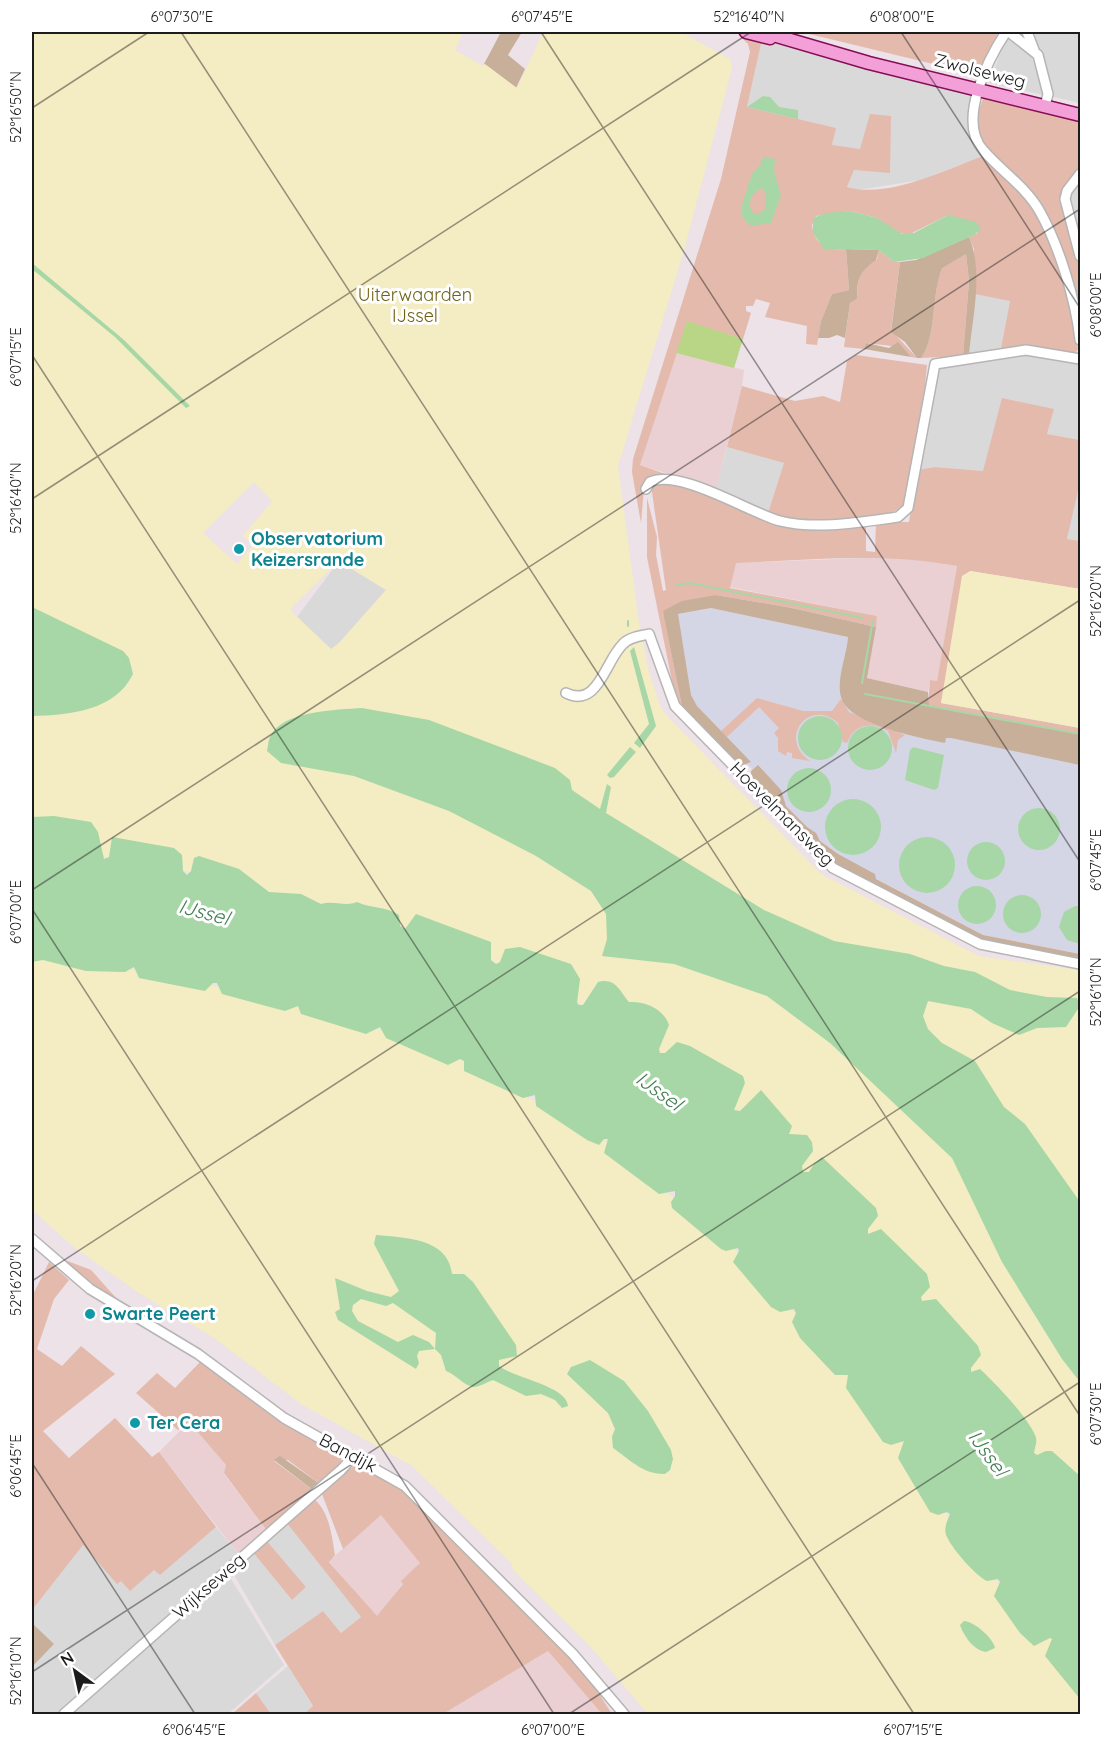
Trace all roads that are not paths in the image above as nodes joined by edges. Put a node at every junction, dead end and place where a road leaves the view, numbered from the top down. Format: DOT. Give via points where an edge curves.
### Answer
graph roads {
  1 [pos="746,32"];
  2 [pos="763,32"];
  3 [pos="1008,32"];
  4 [pos="1027,32"];
  5 [pos="801,44"];
  6 [pos="1035,52"];
  7 [pos="977,89"];
  8 [pos="1045,106"];
  9 [pos="1080,115"];
  10 [pos="1080,174"];
  11 [pos="1080,256"];
  12 [pos="1080,340"];
  13 [pos="1080,359"];
  14 [pos="646,489"];
  15 [pos="566,693"];
  16 [pos="1080,964"];
  17 [pos="32,1239"];
  18 [pos="354,1455"];
  19 [pos="64,1714"];
  20 [pos="624,1714"];
  1 -- 5 [label="main road, Zwolseweg"];
  2 -- 5 [label="main road, Zwolseweg"];
  3 -- 6 [label="street"];
  3 -- 7 [label="street" via="994,50"];
  4 -- 6 [label="street"];
  5 -- 7 [label="main road, Zwolseweg"];
  6 -- 8 [label="street" via="1048,94"];
  7 -- 8 [label="main road, Zwolseweg"];
  7 -- 12 [label="street" via="973,128 976,138 984,152 1025,190 1039,209 1061,264"];
  8 -- 9 [label="main road, Zwolseweg"];
  10 -- 11 [label="street" via="1065,199"];
  13 -- 14 [label="street" via="1026,350 935,364 908,508 898,517 793,524 763,515 719,493 663,479 650,482"];
  15 -- 16 [label="street, Hoevelmansweg" via="577,697 589,694 623,643 649,634 675,706 834,868 980,944"];
  17 -- 18 [label="street, Bandijk" via="90,1289 198,1354 284,1418"];
  18 -- 19 [label="street, Wijkseweg"];
  18 -- 20 [label="street, Bandijk" via="405,1486 573,1654"];
}
